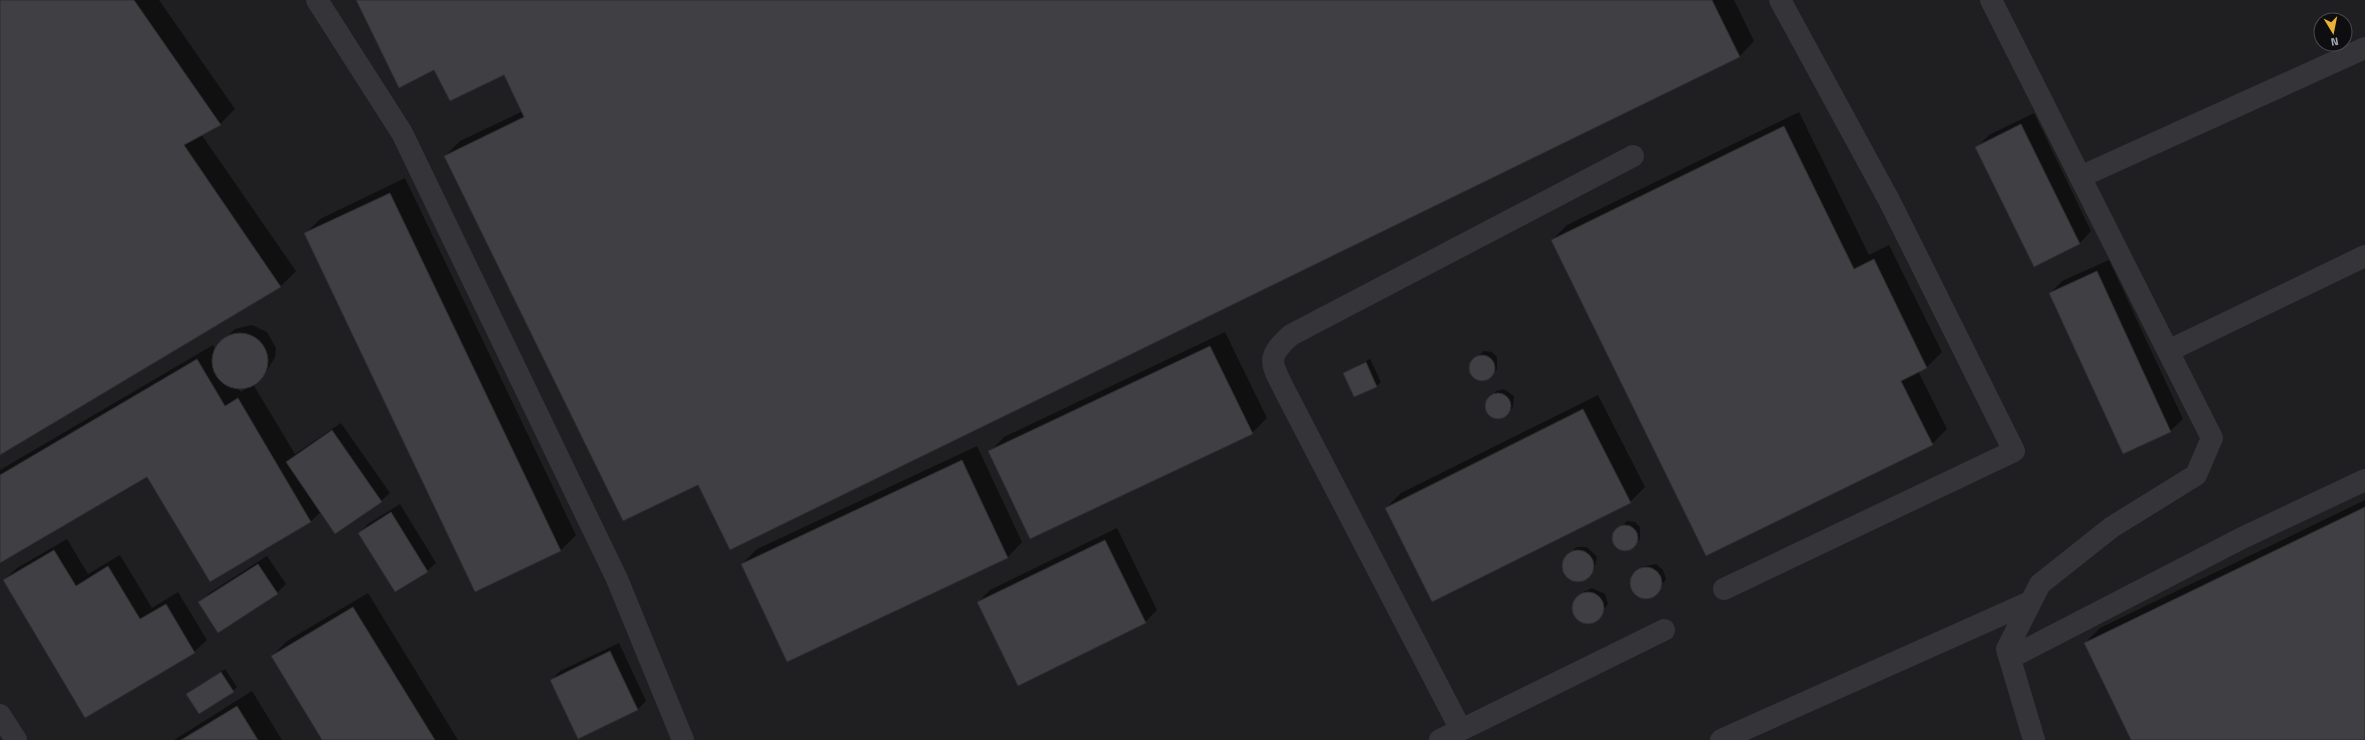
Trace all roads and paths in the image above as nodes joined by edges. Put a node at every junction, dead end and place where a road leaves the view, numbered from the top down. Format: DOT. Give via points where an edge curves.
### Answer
graph roads {
  1 [pos="317,0"];
  2 [pos="1780,0"];
  3 [pos="1991,0"];
  4 [pos="2365,48"];
  5 [pos="1633,156"];
  6 [pos="2080,177"];
  7 [pos="2365,256"];
  8 [pos="2168,351"];
  9 [pos="2365,480"];
  10 [pos="1724,589"];
  11 [pos="2030,602"];
  12 [pos="1664,630"];
  13 [pos="2010,658"];
  14 [pos="0,715"];
  15 [pos="1461,730"];
  16 [pos="16,740"];
  17 [pos="683,740"];
  18 [pos="1440,740"];
  19 [pos="1721,740"];
  20 [pos="2034,740"];
  1 -- 17 [label="lane" via="402,133 617,579"];
  2 -- 10 [label="lane" via="1890,202 2014,451"];
  3 -- 6 [label="lane"];
  4 -- 6 [label="lane"];
  5 -- 15 [label="lane" via="1291,335 1276,349 1273,365 1286,393"];
  6 -- 8 [label="lane"];
  7 -- 8 [label="lane"];
  8 -- 11 [label="lane" via="2212,438 2196,475 2112,528 2040,584"];
  9 -- 13 [label="lane" via="2242,538"];
  11 -- 13 [label="lane" via="2007,649"];
  11 -- 19 [label="lane"];
  12 -- 15 [label="lane"];
  13 -- 20 [label="lane"];
  14 -- 16 [label="lane"];
  15 -- 18 [label="lane"];
}
